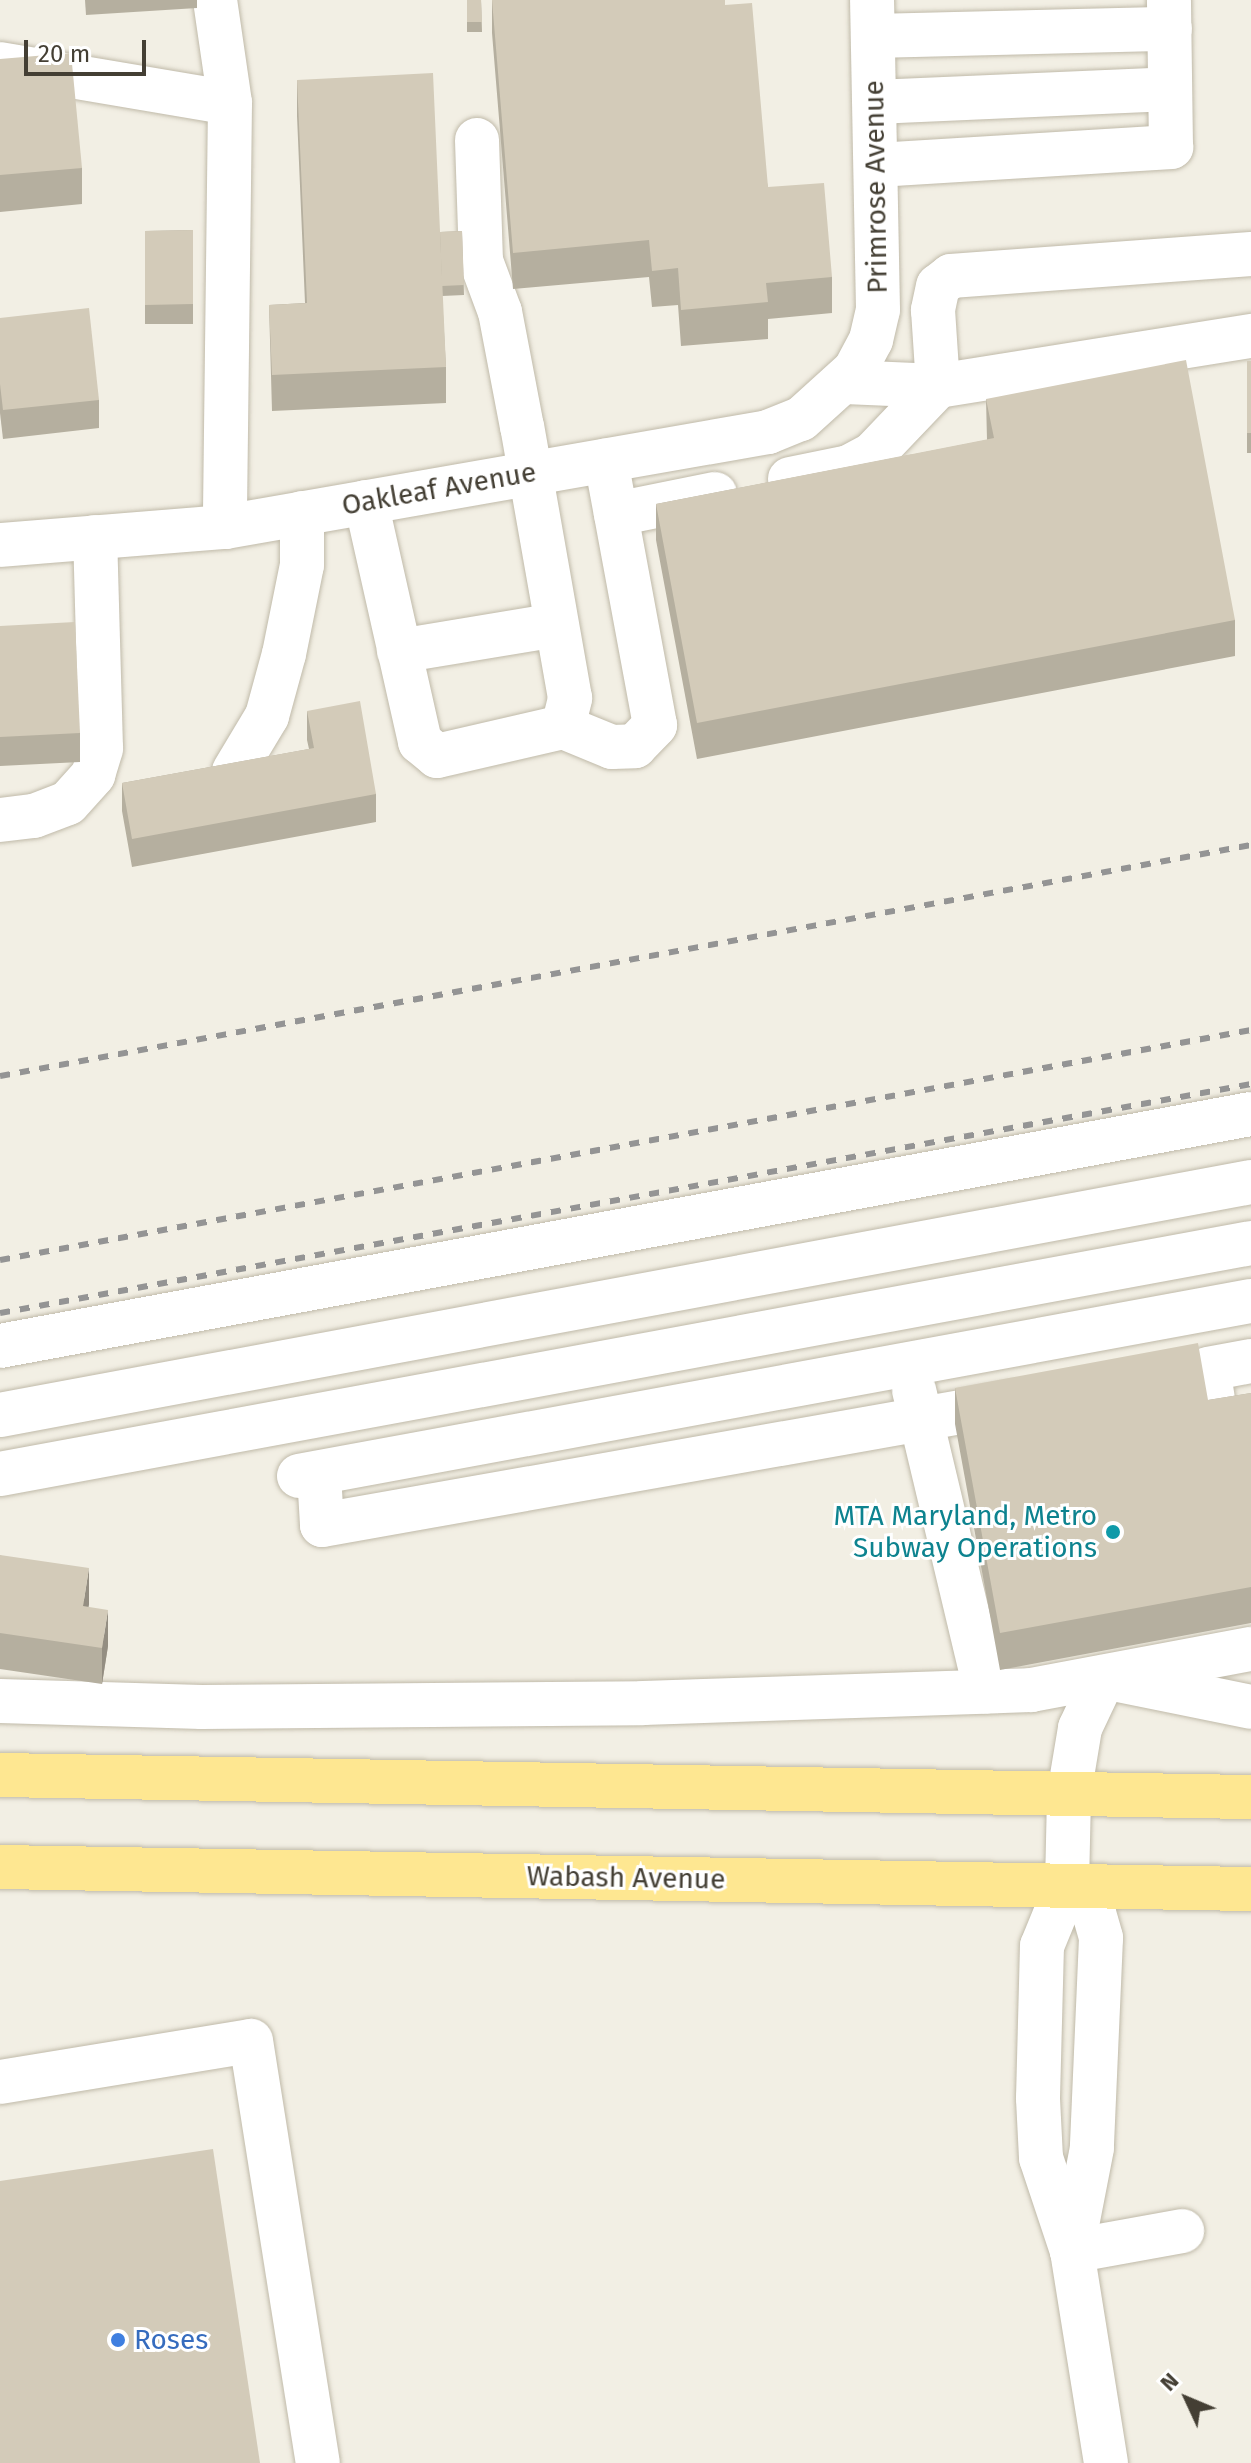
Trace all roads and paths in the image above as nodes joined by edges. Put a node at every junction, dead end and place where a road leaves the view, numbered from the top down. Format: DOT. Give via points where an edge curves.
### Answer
graph roads {
  1 [pos="215,0"];
  2 [pos="1169,14"];
  3 [pos="873,18"];
  4 [pos="0,64"];
  5 [pos="1170,89"];
  6 [pos="875,102"];
  7 [pos="230,103"];
  8 [pos="477,140"];
  9 [pos="877,165"];
  10 [pos="1251,254"];
  11 [pos="1251,336"];
  12 [pos="850,376"];
  13 [pos="938,386"];
  14 [pos="606,460"];
  15 [pos="527,474"];
  16 [pos="366,502"];
  17 [pos="302,513"];
  18 [pos="616,514"];
  19 [pos="225,527"];
  20 [pos="95,537"];
  21 [pos="0,545"];
  22 [pos="556,625"];
  23 [pos="399,651"];
  24 [pos="563,727"];
  25 [pos="234,771"];
  26 [pos="0,820"];
  27 [pos="1251,1114"];
  28 [pos="1251,1182"];
  29 [pos="865,1186"];
  30 [pos="1251,1243"];
  31 [pos="881,1253"];
  32 [pos="1251,1301"];
  33 [pos="894,1308"];
  34 [pos="0,1346"];
  35 [pos="1251,1361"];
  36 [pos="907,1363"];
  37 [pos="1162,1377"];
  38 [pos="1056,1396"];
  39 [pos="0,1415"];
  40 [pos="921,1419"];
  41 [pos="0,1474"];
  42 [pos="1251,1649"];
  43 [pos="1104,1677"];
  44 [pos="986,1692"];
  45 [pos="0,1701"];
  46 [pos="1251,1707"];
  47 [pos="0,1775"];
  48 [pos="1069,1794"];
  49 [pos="1251,1797"];
  50 [pos="0,1867"];
  51 [pos="1067,1885"];
  52 [pos="1251,1889"];
  53 [pos="0,2082"];
  54 [pos="1182,2231"];
  55 [pos="1072,2251"];
  56 [pos="318,2463"];
  57 [pos="1106,2463"];
  1 -- 7 [label="street"];
  2 -- 3 [label="street"];
  2 -- 5 [label="street"];
  3 -- 6 [label="street, Primrose Avenue"];
  4 -- 7 [label="street"];
  5 -- 6 [label="street"];
  5 -- 9 [label="street" via="1171,147"];
  6 -- 9 [label="street, Primrose Avenue"];
  7 -- 19 [label="street"];
  8 -- 15 [label="street" via="481,261 500,312"];
  9 -- 12 [label="street, Primrose Avenue" via="878,310 871,340"];
  10 -- 13 [label="street" via="951,276 938,286 933,310"];
  11 -- 13 [label="street"];
  12 -- 13 [label="street"];
  12 -- 14 [label="street, Oakleaf Avenue" via="801,419 768,432"];
  13 -- 18 [label="street" via="872,455 849,467"];
  14 -- 15 [label="street, Oakleaf Avenue"];
  14 -- 18 [label="street"];
  15 -- 16 [label="street, Oakleaf Avenue"];
  15 -- 22 [label="street"];
  16 -- 17 [label="street, Oakleaf Avenue"];
  16 -- 23 [label="street"];
  17 -- 19 [label="street, Oakleaf Avenue"];
  17 -- 25 [label="street" via="302,565 284,654 267,716"];
  18 -- 24 [label="street" via="655,725 635,746 612,747"];
  19 -- 20 [label="street, Oakleaf Avenue"];
  20 -- 21 [label="street, Oakleaf Avenue"];
  20 -- 26 [label="street" via="76,630 101,748 93,775 68,803 34,816"];
  22 -- 23 [label="street"];
  22 -- 24 [label="street" via="570,698"];
  23 -- 24 [label="street" via="420,742 437,756"];
  27 -- 29 [label="street"];
  28 -- 31 [label="street"];
  29 -- 31 [label="street"];
  29 -- 34 [label="street"];
  30 -- 33 [label="street"];
  31 -- 33 [label="street"];
  31 -- 39 [label="street"];
  32 -- 36 [label="street"];
  33 -- 36 [label="street"];
  33 -- 41 [label="street"];
  35 -- 37 [label="street" via="1211,1388"];
  36 -- 40 [label="street"];
  36 -- 40 [label="street" via="309,1475 322,1525"];
  38 -- 40 [label="street"];
  40 -- 44 [label="street"];
  42 -- 43 [label="street"];
  43 -- 44 [label="street"];
  43 -- 46 [label="street"];
  43 -- 48 [label="street" via="1080,1728"];
  44 -- 45 [label="street" via="643,1703 202,1707"];
  47 -- 48 [label="main road"];
  48 -- 49 [label="main road"];
  48 -- 51 [label="street"];
  50 -- 51 [label="main road, Wabash Avenue"];
  51 -- 52 [label="main road, Wabash Avenue"];
  51 -- 55 [label="street" via="1042,1946 1038,2098 1041,2158"];
  51 -- 55 [label="street" via="1094,1913 1101,1938 1092,2148"];
  53 -- 56 [label="street" via="251,2041"];
  54 -- 55 [label="street"];
  55 -- 57 [label="street"];
}
